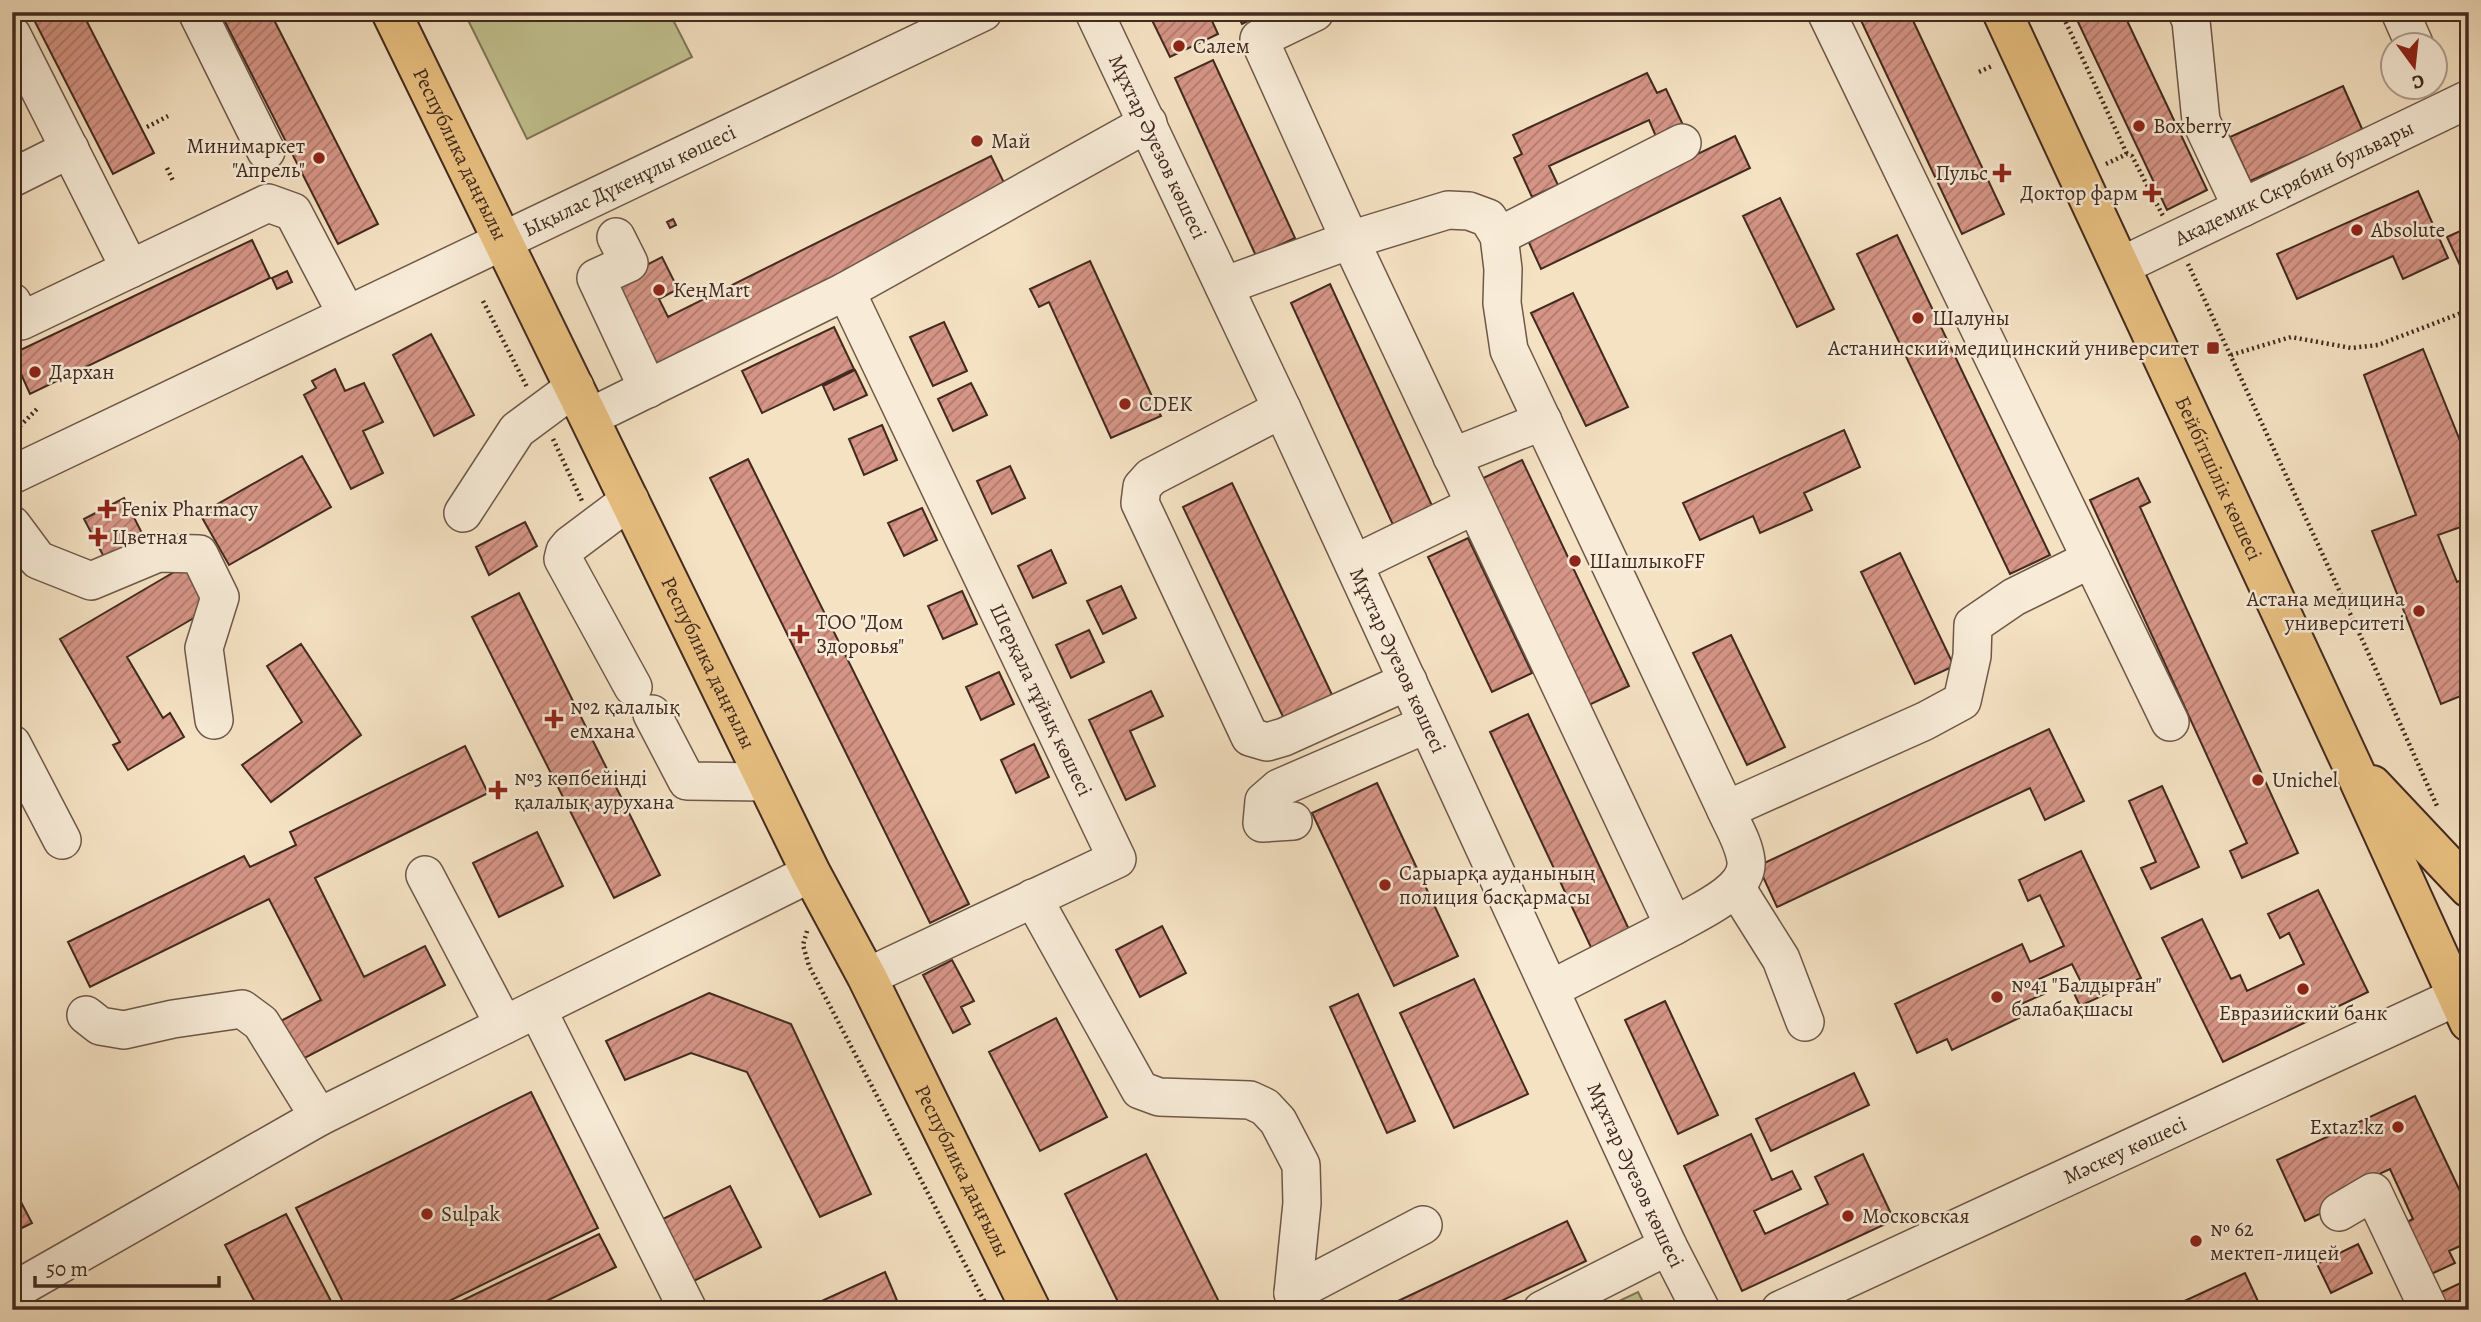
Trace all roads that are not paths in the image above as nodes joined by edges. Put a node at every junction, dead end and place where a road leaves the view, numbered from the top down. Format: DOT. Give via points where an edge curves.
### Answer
graph roads {
  1 [pos="197,12"];
  2 [pos="391,12"];
  3 [pos="1094,12"];
  4 [pos="1315,12"];
  5 [pos="1826,12"];
  6 [pos="2002,12"];
  7 [pos="2187,12"];
  8 [pos="2400,12"];
  9 [pos="975,15"];
  10 [pos="2409,32"];
  11 [pos="12,35"];
  12 [pos="2444,102"];
  13 [pos="1148,123"];
  14 [pos="1682,143"];
  15 [pos="70,149"];
  16 [pos="266,151"];
  17 [pos="12,178"];
  18 [pos="2242,208"];
  19 [pos="1499,236"];
  20 [pos="616,237"];
  21 [pos="1350,240"];
  22 [pos="502,241"];
  23 [pos="2121,266"];
  24 [pos="130,269"];
  25 [pos="1224,285"];
  26 [pos="846,291"];
  27 [pos="12,302"];
  28 [pos="347,315"];
  29 [pos="648,389"];
  30 [pos="582,402"];
  31 [pos="1282,409"];
  32 [pos="1543,421"];
  33 [pos="1452,457"];
  34 [pos="12,475"];
  35 [pos="630,500"];
  36 [pos="1475,505"];
  37 [pos="463,513"];
  38 [pos="12,525"];
  39 [pos="2091,559"];
  40 [pos="1354,564"];
  41 [pos="1408,681"];
  42 [pos="214,720"];
  43 [pos="2170,722"];
  44 [pos="1427,724"];
  45 [pos="12,744"];
  46 [pos="2351,763"];
  47 [pos="766,782"];
  48 [pos="1727,810"];
  49 [pos="1293,821"];
  50 [pos="62,840"];
  51 [pos="811,873"];
  52 [pos="425,875"];
  53 [pos="2469,888"];
  54 [pos="1737,889"];
  55 [pos="1033,898"];
  56 [pos="1674,926"];
  57 [pos="867,977"];
  58 [pos="1551,989"];
  59 [pos="2465,1003"];
  60 [pos="537,1009"];
  61 [pos="86,1015"];
  62 [pos="1805,1022"];
  63 [pos="504,1026"];
  64 [pos="319,1117"];
  65 [pos="2339,1212"];
  66 [pos="1423,1225"];
  67 [pos="1668,1246"];
  68 [pos="12,1288"];
  69 [pos="1296,1301"];
  70 [pos="677,1306"];
  71 [pos="1031,1310"];
  72 [pos="1542,1310"];
  73 [pos="1701,1310"];
  74 [pos="1780,1310"];
  75 [pos="2429,1310"];
  1 -- 16 [label="street"];
  2 -- 22 [label="main road, Республика даңғылы"];
  3 -- 13 [label="street, Мұхтар Әуезов көшесі"];
  4 -- 21 [label="street" via="1259,39"];
  5 -- 39 [label="street"];
  6 -- 23 [label="main road, Бейбітшілік көшесі"];
  7 -- 18 [label="street" via="2201,121"];
  8 -- 10 [label="street"];
  9 -- 22 [label="street, Ықылас Дүкенұлы көшесі"];
  11 -- 15 [label="street"];
  12 -- 18 [label="street, Академик Скрябин бульвары"];
  13 -- 25 [label="street, Мұхтар Әуезов көшесі"];
  13 -- 26 [label="street"];
  14 -- 19 [label="street"];
  15 -- 17 [label="street"];
  15 -- 24 [label="street"];
  18 -- 23 [label="street, Академик Скрябин бульвары"];
  19 -- 21 [label="street" via="1488,218 1448,210"];
  19 -- 32 [label="street" via="1510,350"];
  20 -- 29 [label="street" via="629,262 596,278"];
  21 -- 25 [label="street"];
  21 -- 33 [label="street"];
  22 -- 28 [label="street, Ықылас Дүкенұлы көшесі"];
  22 -- 30 [label="main road, Республика даңғылы"];
  23 -- 46 [label="main road, Бейбітшілік көшесі"];
  24 -- 27 [label="street" via="21,321"];
  24 -- 28 [label="street" via="268,203 293,212"];
  25 -- 31 [label="street, Мұхтар Әуезов көшесі"];
  26 -- 29 [label="street"];
  26 -- 55 [label="street, Шерқала тұйық көшесі" via="1116,859"];
  28 -- 34 [label="street, Ықылас Дүкенұлы көшесі"];
  29 -- 30 [label="street"];
  30 -- 35 [label="main road, Республика даңғылы"];
  30 -- 37 [label="street" via="517,430"];
  31 -- 40 [label="street, Мұхтар Әуезов көшесі"];
  31 -- 41 [label="street" via="1151,477 1142,487 1140,503 1250,737 1267,742 1284,737"];
  32 -- 33 [label="street"];
  32 -- 48 [label="street"];
  33 -- 36 [label="street"];
  35 -- 47 [label="main road, Республика даңғылы"];
  35 -- 47 [label="street" via="570,545 563,559 687,781"];
  36 -- 40 [label="street"];
  36 -- 56 [label="street"];
  38 -- 42 [label="street" via="38,560 91,582 158,553 199,554 220,597 204,648"];
  39 -- 43 [label="street"];
  39 -- 48 [label="street" via="2014,597 1973,625 1962,701"];
  40 -- 41 [label="street, Мұхтар Әуезов көшесі"];
  41 -- 44 [label="street, Мұхтар Әуезов көшесі"];
  44 -- 49 [label="street" via="1279,788 1264,801 1262,823"];
  44 -- 58 [label="street, Мұхтар Әуезов көшесі"];
  45 -- 50 [label="street"];
  46 -- 53 [label="main road"];
  46 -- 59 [label="main road, Бейбітшілік көшесі"];
  47 -- 51 [label="main road, Республика даңғылы"];
  48 -- 54 [label="street" via="1746,862"];
  51 -- 57 [label="main road, Республика даңғылы"];
  51 -- 60 [label="street"];
  52 -- 63 [label="street"];
  54 -- 56 [label="street"];
  54 -- 62 [label="street" via="1780,959"];
  55 -- 57 [label="street, Шерқала тұйық көшесі"];
  55 -- 69 [label="street" via="1140,1090 1158,1097 1250,1100 1278,1121 1301,1166"];
  56 -- 58 [label="street"];
  57 -- 71 [label="main road, Республика даңғылы"];
  58 -- 67 [label="street, Мұхтар Әуезов көшесі"];
  59 -- 74 [label="street, Мәскеу көшесі"];
  60 -- 63 [label="street"];
  60 -- 70 [label="street"];
  61 -- 64 [label="street" via="100,1027 124,1030 242,1009 261,1023"];
  63 -- 64 [label="street"];
  64 -- 68 [label="street"];
  65 -- 75 [label="street" via="2373,1192"];
  66 -- 69 [label="street"];
  67 -- 72 [label="street"];
  67 -- 73 [label="street, Мұхтар Әуезов көшесі"];
}
